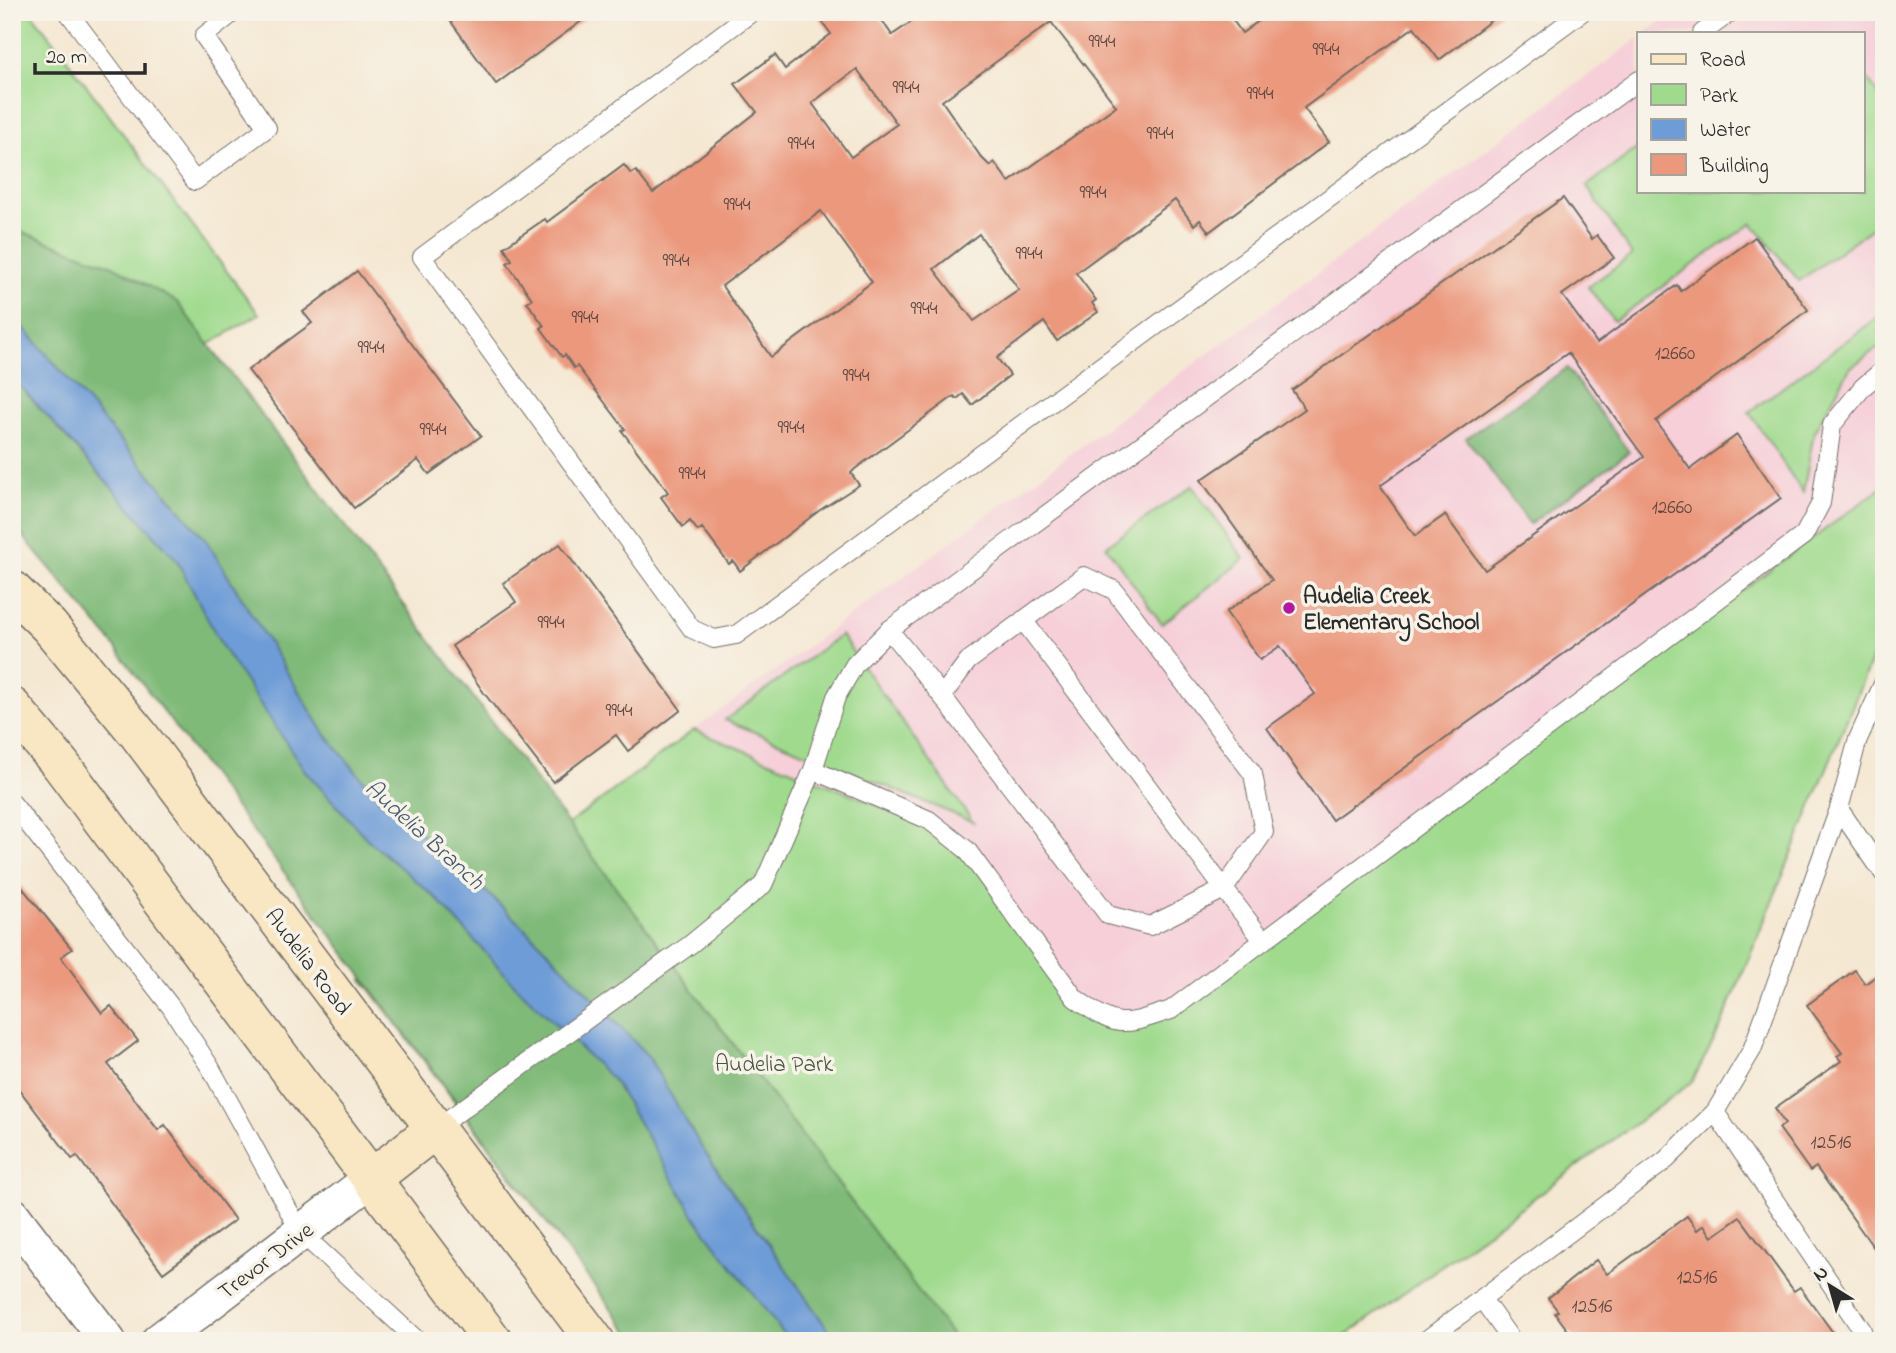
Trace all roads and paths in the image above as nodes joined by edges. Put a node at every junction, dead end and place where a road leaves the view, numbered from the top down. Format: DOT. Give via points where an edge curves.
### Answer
graph roads {
  1 [pos="68,12"];
  2 [pos="234,12"];
  3 [pos="752,12"];
  4 [pos="1582,12"];
  5 [pos="1731,12"];
  6 [pos="1703,32"];
  7 [pos="1637,81"];
  8 [pos="1884,369"];
  9 [pos="12,590"];
  10 [pos="1023,620"];
  11 [pos="890,630"];
  12 [pos="1884,682"];
  13 [pos="942,696"];
  14 [pos="12,707"];
  15 [pos="813,770"];
  16 [pos="12,803"];
  17 [pos="1839,809"];
  18 [pos="1884,874"];
  19 [pos="1224,889"];
  20 [pos="1262,939"];
  21 [pos="1715,1112"];
  22 [pos="435,1129"];
  23 [pos="371,1179"];
  24 [pos="12,1215"];
  25 [pos="301,1233"];
  26 [pos="1482,1299"];
  27 [pos="1862,1330"];
  28 [pos="108,1341"];
  29 [pos="159,1341"];
  30 [pos="418,1341"];
  31 [pos="493,1341"];
  32 [pos="595,1341"];
  33 [pos="1425,1341"];
  34 [pos="1512,1341"];
  1 -- 2 [label="lane" via="195,181 267,128 204,36"];
  3 -- 4 [label="lane" via="422,257 692,629 714,639 736,635"];
  5 -- 6 [label="lane"];
  7 -- 11 [label="lane"];
  8 -- 20 [label="lane" via="1832,425 1821,503 1804,535"];
  9 -- 22 [label="main road, Audelia Road" via="49,626 139,735"];
  10 -- 13 [label="lane" via="968,661"];
  10 -- 19 [label="lane"];
  10 -- 19 [label="lane" via="1084,576 1114,590 1253,774 1264,832"];
  11 -- 13 [label="lane"];
  11 -- 15 [label="lane" via="855,664 836,696"];
  12 -- 17 [label="lane" via="1858,739"];
  13 -- 19 [label="lane" via="1108,915 1150,926"];
  14 -- 23 [label="main road" via="61,765"];
  15 -- 20 [label="lane" via="929,820 967,850 1075,999 1098,1014 1125,1024 1171,1010"];
  15 -- 22 [label="lane" via="763,885 691,944"];
  16 -- 25 [label="lane" via="172,1007"];
  17 -- 18 [label="lane"];
  17 -- 21 [label="lane" via="1752,1050"];
  19 -- 20 [label="lane"];
  21 -- 26 [label="lane" via="1667,1160"];
  21 -- 27 [label="lane"];
  22 -- 23 [label="main road"];
  22 -- 32 [label="main road, Audelia Road"];
  23 -- 25 [label="street, Trevor Drive"];
  23 -- 31 [label="main road"];
  24 -- 28 [label="street"];
  25 -- 29 [label="street, Trevor Drive"];
  25 -- 30 [label="lane"];
  26 -- 33 [label="lane"];
  26 -- 34 [label="lane"];
}
